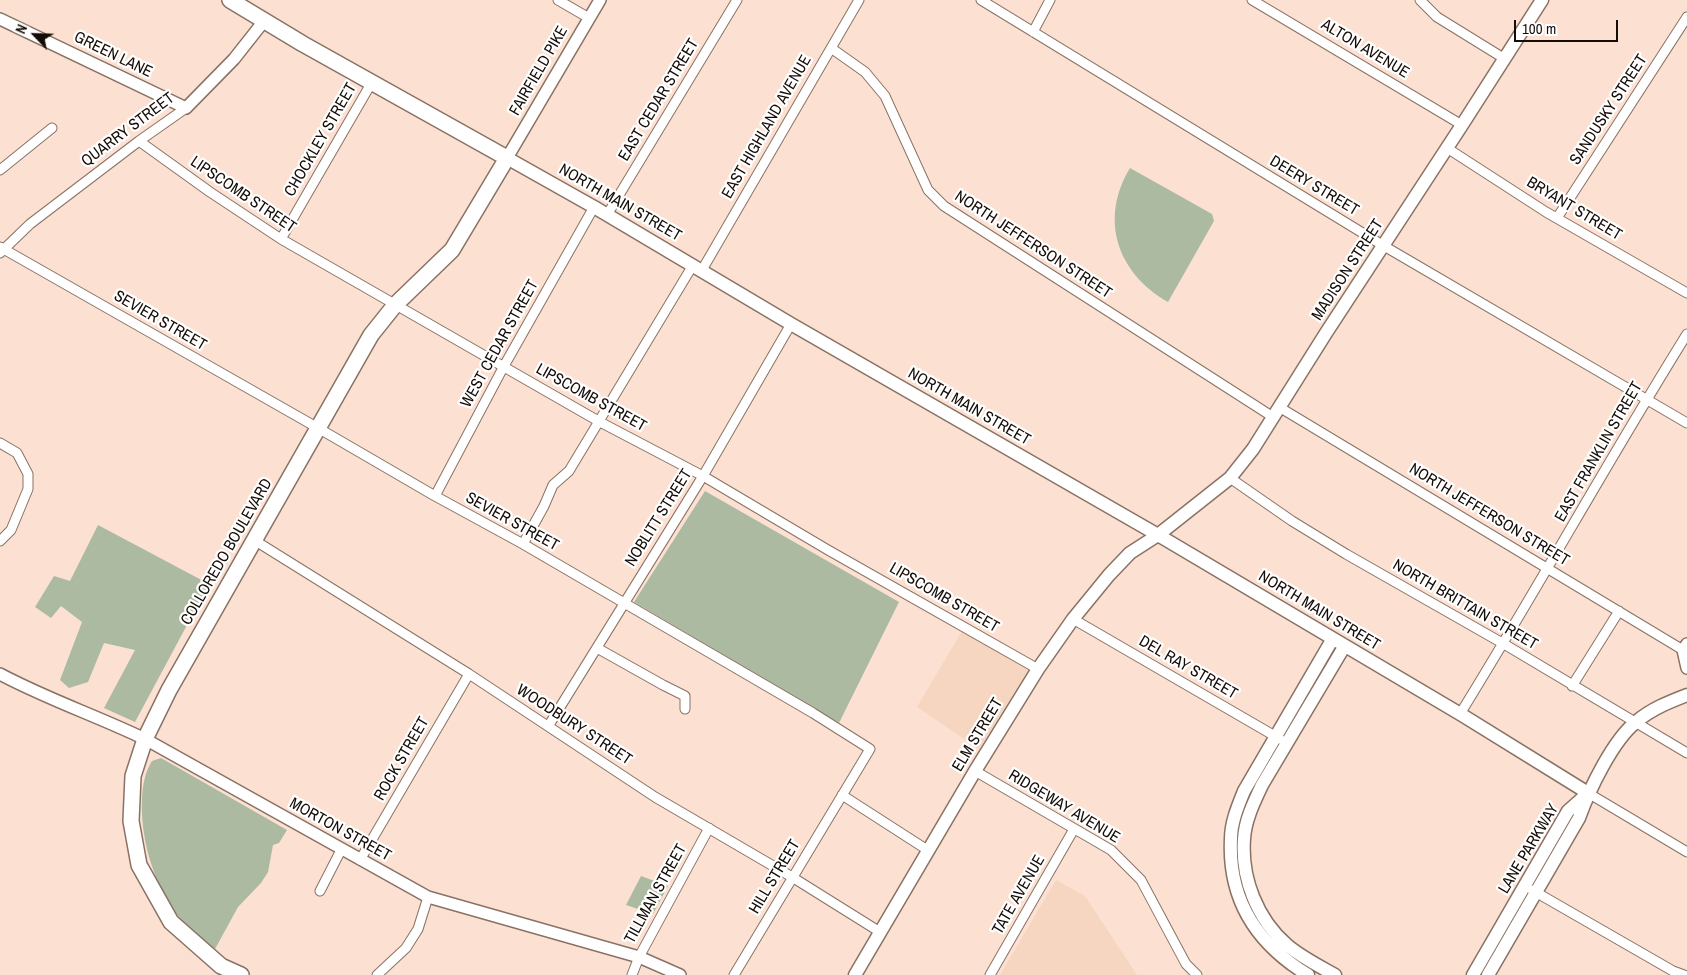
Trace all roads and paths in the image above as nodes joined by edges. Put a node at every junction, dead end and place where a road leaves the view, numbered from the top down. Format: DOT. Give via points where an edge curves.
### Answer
graph roads {
  1 [pos="230,0"];
  2 [pos="558,0"];
  3 [pos="600,0"];
  4 [pos="737,0"];
  5 [pos="860,0"];
  6 [pos="981,0"];
  7 [pos="1050,0"];
  8 [pos="1252,0"];
  9 [pos="1420,0"];
  10 [pos="1542,0"];
  11 [pos="1687,17"];
  12 [pos="589,18"];
  13 [pos="0,19"];
  14 [pos="264,21"];
  15 [pos="1033,32"];
  16 [pos="831,48"];
  17 [pos="1505,59"];
  18 [pos="372,82"];
  19 [pos="186,108"];
  20 [pos="1462,125"];
  21 [pos="52,128"];
  22 [pos="139,141"];
  23 [pos="1447,148"];
  24 [pos="507,158"];
  25 [pos="0,170"];
  26 [pos="594,207"];
  27 [pos="607,215"];
  28 [pos="1557,218"];
  29 [pos="281,240"];
  30 [pos="1384,246"];
  31 [pos="1,250"];
  32 [pos="698,268"];
  33 [pos="1687,293"];
  34 [pos="395,304"];
  35 [pos="791,324"];
  36 [pos="1687,334"];
  37 [pos="504,366"];
  38 [pos="1647,398"];
  39 [pos="1276,412"];
  40 [pos="600,422"];
  41 [pos="1687,423"];
  42 [pos="318,428"];
  43 [pos="0,443"];
  44 [pos="703,476"];
  45 [pos="1230,478"];
  46 [pos="435,496"];
  47 [pos="1158,535"];
  48 [pos="254,540"];
  49 [pos="0,541"];
  50 [pos="523,544"];
  51 [pos="1548,568"];
  52 [pos="623,603"];
  53 [pos="1618,611"];
  54 [pos="1073,619"];
  55 [pos="1332,640"];
  56 [pos="1504,644"];
  57 [pos="1344,646"];
  58 [pos="1685,647"];
  59 [pos="597,648"];
  60 [pos="1687,668"];
  61 [pos="1038,669"];
  62 [pos="0,674"];
  63 [pos="469,674"];
  64 [pos="1572,686"];
  65 [pos="1687,695"];
  66 [pos="685,709"];
  67 [pos="1460,714"];
  68 [pos="1635,722"];
  69 [pos="549,725"];
  70 [pos="1275,736"];
  71 [pos="145,739"];
  72 [pos="1287,744"];
  73 [pos="1687,753"];
  74 [pos="975,771"];
  75 [pos="1588,793"];
  76 [pos="842,795"];
  77 [pos="709,828"];
  78 [pos="1074,829"];
  79 [pos="341,850"];
  80 [pos="929,851"];
  81 [pos="1687,852"];
  82 [pos="360,860"];
  83 [pos="792,877"];
  84 [pos="1524,886"];
  85 [pos="320,891"];
  86 [pos="1536,893"];
  87 [pos="428,898"];
  88 [pos="880,932"];
  89 [pos="639,957"];
  90 [pos="1312,972"];
  91 [pos="1483,972"];
  92 [pos="380,974"];
  93 [pos="241,975"];
  94 [pos="632,975"];
  95 [pos="680,975"];
  96 [pos="734,975"];
  97 [pos="855,975"];
  98 [pos="990,975"];
  99 [pos="1197,975"];
  100 [pos="1335,975"];
  101 [pos="1684,975"];
  1 -- 14 [label="highway, NORTH MAIN STREET"];
  2 -- 12 [label="street"];
  3 -- 12 [label="street, FAIRFIELD PIKE"];
  4 -- 27 [label="street, EAST CEDAR STREET"];
  5 -- 16 [label="street, EAST HIGHLAND AVENUE"];
  6 -- 15 [label="street, DEERY STREET"];
  7 -- 15 [label="street"];
  8 -- 20 [label="street, ALTON AVENUE"];
  9 -- 17 [label="street" via="1437,17"];
  10 -- 17 [label="main road, MADISON STREET"];
  11 -- 28 [label="street, SANDUSKY STREET"];
  12 -- 24 [label="street, FAIRFIELD PIKE"];
  13 -- 19 [label="street, GREEN LANE"];
  14 -- 18 [label="highway, NORTH MAIN STREET"];
  14 -- 19 [label="street, QUARRY STREET" via="234,59"];
  15 -- 30 [label="street, DEERY STREET"];
  16 -- 32 [label="street, EAST HIGHLAND AVENUE"];
  16 -- 39 [label="street, NORTH JEFFERSON STREET" via="865,72 885,96 928,190 944,206"];
  17 -- 20 [label="main road, MADISON STREET"];
  18 -- 24 [label="highway, NORTH MAIN STREET"];
  18 -- 29 [label="street, CHOCKLEY STREET"];
  19 -- 22 [label="street, QUARRY STREET"];
  20 -- 23 [label="main road, MADISON STREET"];
  21 -- 25 [label="street"];
  22 -- 29 [label="street, LIPSCOMB STREET"];
  22 -- 31 [label="street, QUARRY STREET"];
  23 -- 28 [label="street, BRYANT STREET"];
  23 -- 30 [label="main road, MADISON STREET"];
  24 -- 26 [label="main road, NORTH MAIN STREET"];
  24 -- 34 [label="highway, COLLOREDO BOULEVARD" via="452,250"];
  26 -- 27 [label="main road, NORTH MAIN STREET"];
  26 -- 37 [label="street, WEST CEDAR STREET"];
  27 -- 32 [label="main road, NORTH MAIN STREET"];
  28 -- 33 [label="street, BRYANT STREET"];
  29 -- 34 [label="street, LIPSCOMB STREET"];
  30 -- 38 [label="street, DEERY STREET"];
  30 -- 39 [label="main road, MADISON STREET"];
  31 -- 42 [label="street, SEVIER STREET"];
  32 -- 35 [label="main road, NORTH MAIN STREET"];
  32 -- 40 [label="street, EAST HIGHLAND AVENUE"];
  34 -- 37 [label="street, LIPSCOMB STREET"];
  34 -- 42 [label="highway, COLLOREDO BOULEVARD" via="371,335"];
  35 -- 44 [label="street, NOBLITT STREET"];
  35 -- 47 [label="main road, NORTH MAIN STREET"];
  36 -- 38 [label="street, EAST FRANKLIN STREET"];
  37 -- 40 [label="street, LIPSCOMB STREET"];
  37 -- 46 [label="street, WEST CEDAR STREET"];
  38 -- 41 [label="street, DEERY STREET"];
  38 -- 51 [label="street, EAST FRANKLIN STREET"];
  39 -- 45 [label="main road, MADISON STREET"];
  39 -- 51 [label="street, NORTH JEFFERSON STREET"];
  40 -- 44 [label="street, LIPSCOMB STREET"];
  40 -- 50 [label="street, EAST HIGHLAND AVENUE" via="569,471 553,485"];
  42 -- 46 [label="street, SEVIER STREET"];
  42 -- 48 [label="highway, COLLOREDO BOULEVARD"];
  43 -- 49 [label="street" via="17,453 28,474 28,488 11,530"];
  44 -- 52 [label="street, NOBLITT STREET"];
  44 -- 61 [label="street, LIPSCOMB STREET"];
  45 -- 47 [label="main road, MADISON STREET"];
  45 -- 56 [label="street, NORTH BRITTAIN STREET" via="1292,521"];
  46 -- 50 [label="street, SEVIER STREET"];
  47 -- 54 [label="main road, ELM STREET" via="1130,553"];
  47 -- 55 [label="main road, NORTH MAIN STREET"];
  48 -- 63 [label="street, WOODBURY STREET"];
  48 -- 71 [label="highway, COLLOREDO BOULEVARD"];
  50 -- 52 [label="street, SEVIER STREET"];
  51 -- 53 [label="street, NORTH JEFFERSON STREET"];
  51 -- 56 [label="street, EAST FRANKLIN STREET"];
  52 -- 59 [label="street, NOBLITT STREET"];
  52 -- 76 [label="street, SEVIER STREET" via="870,749"];
  53 -- 58 [label="street, NORTH JEFFERSON STREET"];
  53 -- 64 [label="street"];
  54 -- 61 [label="main road, ELM STREET"];
  54 -- 70 [label="street, DEL RAY STREET"];
  55 -- 57 [label="main road, NORTH MAIN STREET"];
  55 -- 70 [label="main road"];
  56 -- 64 [label="street, NORTH BRITTAIN STREET"];
  56 -- 67 [label="street, EAST FRANKLIN STREET"];
  57 -- 67 [label="main road, NORTH MAIN STREET"];
  57 -- 72 [label="main road"];
  58 -- 60 [label="street"];
  59 -- 66 [label="street" via="685,696"];
  59 -- 69 [label="street, NOBLITT STREET"];
  61 -- 74 [label="main road, ELM STREET"];
  62 -- 71 [label="street, MORTON STREET"];
  63 -- 69 [label="street, WOODBURY STREET"];
  63 -- 82 [label="street, ROCK STREET"];
  64 -- 68 [label="street, NORTH BRITTAIN STREET"];
  65 -- 68 [label="main road" via="1661,705"];
  67 -- 75 [label="main road, NORTH MAIN STREET"];
  68 -- 73 [label="street, NORTH BRITTAIN STREET"];
  68 -- 75 [label="main road" via="1614,748"];
  69 -- 77 [label="street, WOODBURY STREET" via="655,797"];
  70 -- 72 [label="street, DEL RAY STREET"];
  70 -- 90 [label="main road" via="1237,809 1231,839 1232,871 1238,894 1256,931 1281,956"];
  71 -- 79 [label="street, MORTON STREET"];
  71 -- 93 [label="highway, COLLOREDO BOULEVARD" via="133,776 131,821 139,865 171,922 221,966"];
  72 -- 90 [label="main road" via="1252,808 1244,838 1245,868 1259,910 1276,934"];
  74 -- 78 [label="street, RIDGEWAY AVENUE"];
  74 -- 80 [label="main road, ELM STREET"];
  75 -- 81 [label="street, NORTH MAIN STREET"];
  75 -- 84 [label="main road, LANE PARKWAY" via="1568,811"];
  75 -- 86 [label="main road, LANE PARKWAY" via="1579,818"];
  76 -- 80 [label="street"];
  76 -- 83 [label="street, HILL STREET"];
  77 -- 83 [label="street, WOODBURY STREET"];
  77 -- 89 [label="street, TILLMAN STREET"];
  78 -- 98 [label="street, TATE AVENUE"];
  78 -- 99 [label="street, RIDGEWAY AVENUE" via="1112,850 1141,880 1186,964"];
  79 -- 82 [label="street, MORTON STREET"];
  79 -- 85 [label="street"];
  80 -- 88 [label="main road, ELM STREET"];
  82 -- 87 [label="street, MORTON STREET"];
  83 -- 88 [label="street, WOODBURY STREET"];
  83 -- 96 [label="street, HILL STREET"];
  84 -- 86 [label="street"];
  84 -- 91 [label="main road, LANE PARKWAY"];
  86 -- 91 [label="main road, LANE PARKWAY"];
  86 -- 101 [label="street"];
  87 -- 89 [label="street, MORTON STREET"];
  87 -- 92 [label="street" via="418,930 406,948"];
  88 -- 97 [label="main road, ELM STREET"];
  89 -- 94 [label="street, TILLMAN STREET"];
  89 -- 95 [label="street, MORTON STREET"];
  90 -- 100 [label="main road"];
}
